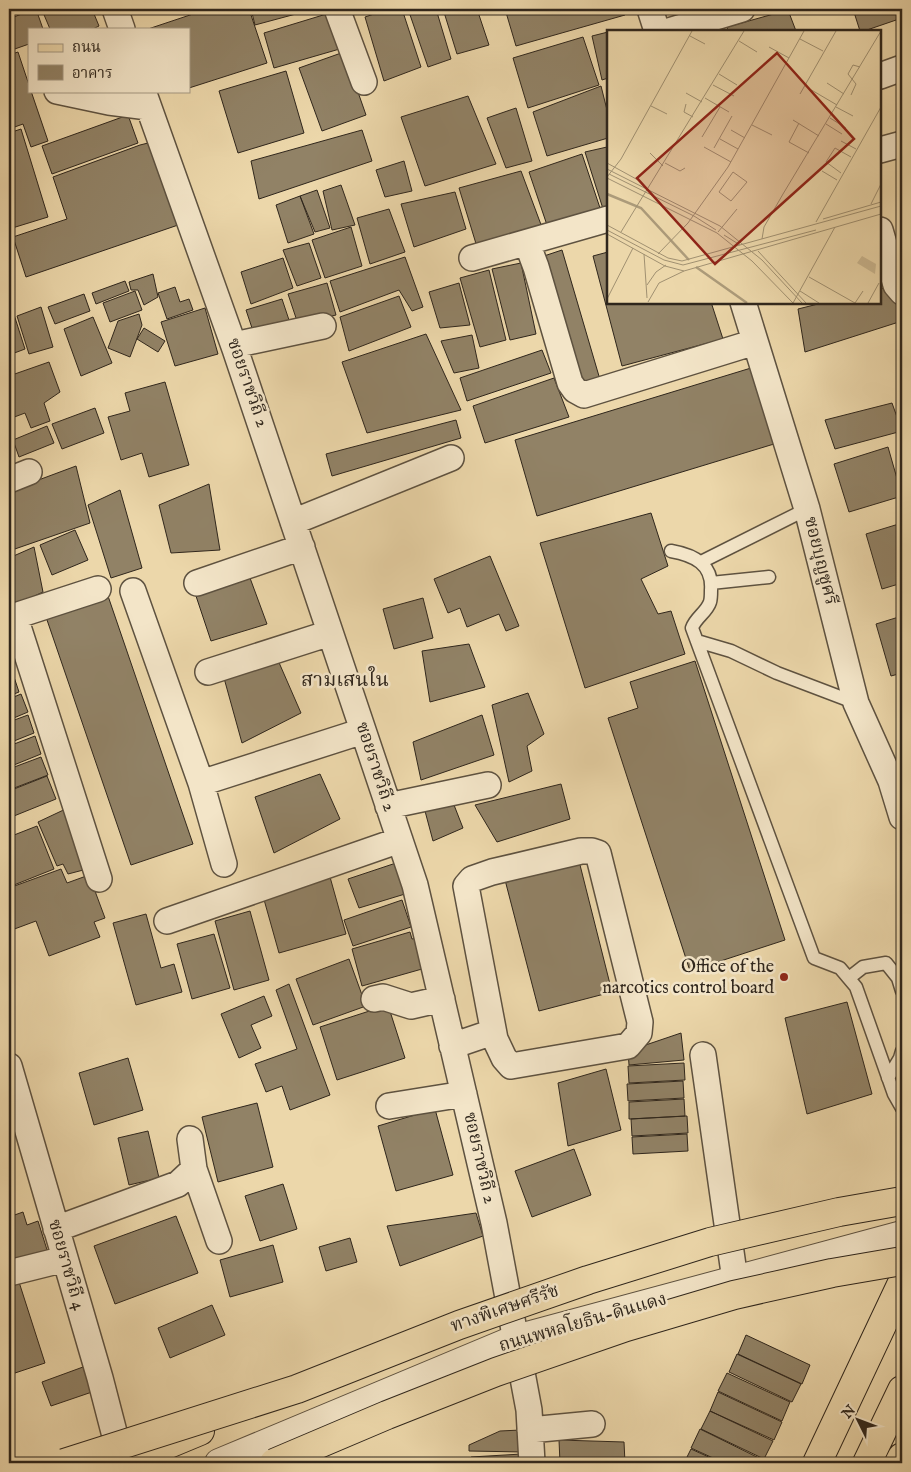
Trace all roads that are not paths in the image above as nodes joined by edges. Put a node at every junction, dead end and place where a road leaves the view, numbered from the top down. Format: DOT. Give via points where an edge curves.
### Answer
graph roads {
  1 [pos="115,9"];
  2 [pos="337,9"];
  3 [pos="650,9"];
  4 [pos="742,9"];
  5 [pos="122,28"];
  6 [pos="657,30"];
  7 [pos="672,30"];
  8 [pos="902,68"];
  9 [pos="881,76"];
  10 [pos="364,82"];
  11 [pos="62,92"];
  12 [pos="146,99"];
  13 [pos="902,144"];
  14 [pos="881,150"];
  15 [pos="607,219"];
  16 [pos="881,233"];
  17 [pos="527,243"];
  18 [pos="472,258"];
  19 [pos="902,292"];
  20 [pos="744,304"];
  21 [pos="323,326"];
  22 [pos="755,342"];
  23 [pos="234,345"];
  24 [pos="451,458"];
  25 [pos="807,509"];
  26 [pos="293,522"];
  27 [pos="302,547"];
  28 [pos="671,551"];
  29 [pos="701,562"];
  30 [pos="769,577"];
  31 [pos="197,583"];
  32 [pos="712,583"];
  33 [pos="98,589"];
  34 [pos="133,591"];
  35 [pos="12,618"];
  36 [pos="330,633"];
  37 [pos="697,641"];
  38 [pos="208,672"];
  39 [pos="856,703"];
  40 [pos="363,731"];
  41 [pos="897,780"];
  42 [pos="201,783"];
  43 [pos="488,785"];
  44 [pos="388,806"];
  45 [pos="902,817"];
  46 [pos="400,840"];
  47 [pos="224,864"];
  48 [pos="99,879"];
  49 [pos="167,920"];
  50 [pos="849,978"];
  51 [pos="902,991"];
  52 [pos="374,999"];
  53 [pos="442,1000"];
  54 [pos="493,1032"];
  55 [pos="452,1046"];
  56 [pos="902,1051"];
  57 [pos="703,1055"];
  58 [pos="9,1066"];
  59 [pos="888,1078"];
  60 [pos="464,1094"];
  61 [pos="389,1106"];
  62 [pos="902,1108"];
  63 [pos="190,1139"];
  64 [pos="194,1169"];
  65 [pos="902,1200"];
  66 [pos="56,1229"];
  67 [pos="902,1235"];
  68 [pos="219,1241"];
  69 [pos="65,1259"];
  70 [pos="902,1261"];
  71 [pos="9,1273"];
  72 [pos="735,1280"];
  73 [pos="902,1283"];
  74 [pos="516,1338"];
  75 [pos="298,1389"];
  76 [pos="902,1390"];
  77 [pos="592,1424"];
  78 [pos="530,1430"];
  79 [pos="902,1457"];
  80 [pos="64,1463"];
  81 [pos="123,1463"];
  82 [pos="219,1463"];
  83 [pos="274,1463"];
  84 [pos="532,1463"];
  85 [pos="817,1463"];
  86 [pos="867,1463"];
  87 [pos="899,1463"];
  1 -- 5 [label="street"];
  2 -- 10 [label="street"];
  3 -- 6 [label="street"];
  4 -- 7 [label="street"];
  8 -- 9 [label="street"];
  11 -- 12 [label="street" via="109,102"];
  12 -- 23 [label="street, ซอยราชวิถี 2"];
  13 -- 14 [label="street"];
  15 -- 17 [label="street"];
  16 -- 19 [label="street" via="896,285"];
  17 -- 18 [label="street"];
  17 -- 22 [label="street" via="570,383 584,395"];
  20 -- 22 [label="street, ซอยบุญชูศรี"];
  21 -- 23 [label="street"];
  22 -- 25 [label="street, ซอยบุญชูศรี"];
  23 -- 26 [label="street, ซอยราชวิถี 2"];
  24 -- 26 [label="street"];
  25 -- 29 [label="lane"];
  25 -- 39 [label="street, ซอยบุญชูศรี"];
  26 -- 27 [label="street, ซอยราชวิถี 2"];
  27 -- 31 [label="street"];
  27 -- 36 [label="street, ซอยราชวิถี 2"];
  28 -- 29 [label="lane" via="687,554"];
  29 -- 32 [label="lane"];
  30 -- 32 [label="lane"];
  32 -- 37 [label="lane" via="710,603 692,628"];
  33 -- 35 [label="street"];
  34 -- 42 [label="street"];
  35 -- 48 [label="street"];
  36 -- 38 [label="street"];
  36 -- 40 [label="street, ซอยราชวิถี 2"];
  37 -- 39 [label="lane" via="732,651 777,673"];
  37 -- 50 [label="lane" via="814,958 840,968"];
  39 -- 41 [label="street, ซอยบุญชูศรี"];
  40 -- 42 [label="street"];
  40 -- 44 [label="street, ซอยราชวิถี 2"];
  41 -- 45 [label="street, ซอยบุญชูศรี"];
  42 -- 47 [label="street"];
  43 -- 44 [label="street"];
  44 -- 46 [label="street, ซอยราชวิถี 2"];
  46 -- 49 [label="street"];
  46 -- 53 [label="street, ซอยราชวิถี 2"];
  50 -- 51 [label="lane" via="863,967 886,963 898,978"];
  50 -- 59 [label="lane" via="856,987"];
  52 -- 53 [label="street" via="383,997 411,1006"];
  53 -- 55 [label="street, ซอยราชวิถี 2"];
  54 -- 54 [label="street" via="511,1066 628,1046 639,1033 640,1022 598,853 581,851 492,872 472,879 466,886"];
  54 -- 55 [label="street"];
  55 -- 60 [label="street, ซอยราชวิถี 2"];
  56 -- 59 [label="lane"];
  57 -- 72 [label="street"];
  58 -- 66 [label="street, ซอยราชวิถี 4"];
  59 -- 62 [label="lane"];
  60 -- 61 [label="street"];
  60 -- 74 [label="street, ซอยราชวิถี 2"];
  63 -- 64 [label="street"];
  64 -- 66 [label="street" via="178,1184"];
  64 -- 68 [label="street"];
  65 -- 75 [label="main road, ทางพิเศษศรีรัช, bridge" via="710,1242 597,1277 459,1325"];
  66 -- 69 [label="street, ซอยราชวิถี 4"];
  67 -- 72 [label="street, ถนนพหลโยธิน-ดินแดง"];
  69 -- 71 [label="street"];
  69 -- 81 [label="street, ซอยราชวิถี 4"];
  70 -- 83 [label="main road, bridge" via="734,1295 626,1327 496,1372"];
  72 -- 74 [label="street, ถนนพหลโยธิน-ดินแดง"];
  73 -- 85 [label="main road"];
  74 -- 78 [label="street, ซอยราชวิถี 2"];
  74 -- 82 [label="street, ถนนพหลโยธิน-ดินแดง"];
  75 -- 80 [label="main road, bridge"];
  75 -- 81 [label="main road, ทางพิเศษศรีรัช, bridge"];
  76 -- 86 [label="main road"];
  77 -- 78 [label="street"];
  78 -- 84 [label="street, ซอยราชวิถี 2"];
  79 -- 87 [label="main road"];
}
